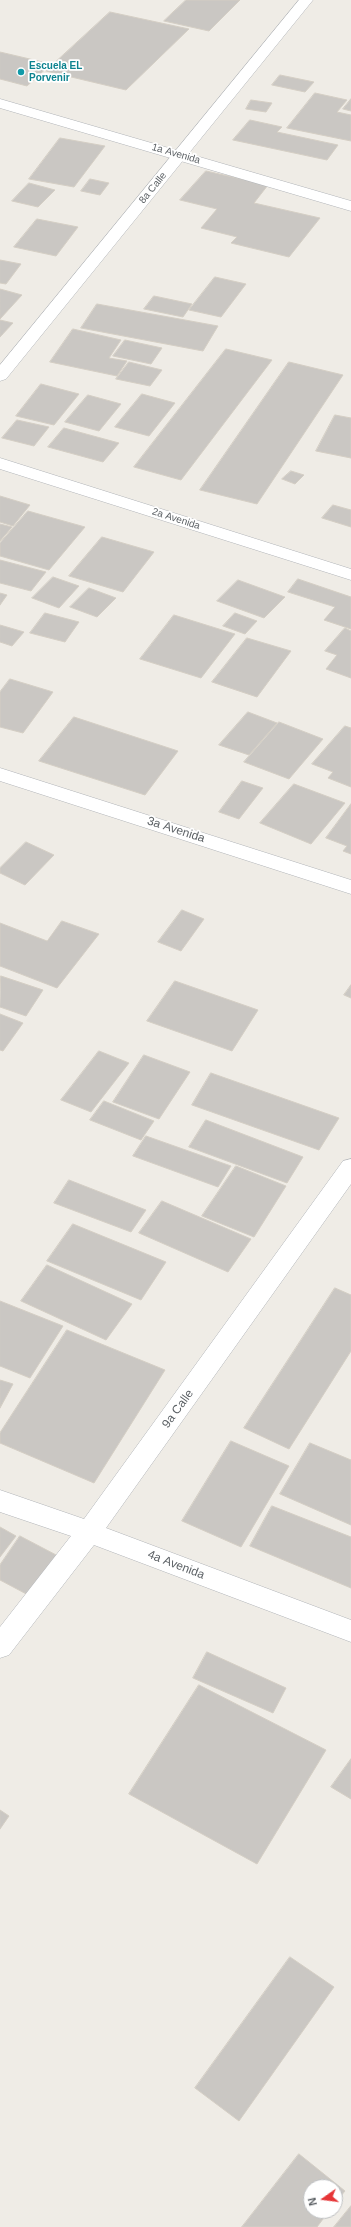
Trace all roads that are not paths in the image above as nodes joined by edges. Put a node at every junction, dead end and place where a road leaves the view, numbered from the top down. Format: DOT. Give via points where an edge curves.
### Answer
graph roads {
  1 [pos="306,0"];
  2 [pos="0,103"];
  3 [pos="180,155"];
  4 [pos="351,206"];
  5 [pos="0,376"];
  6 [pos="0,463"];
  7 [pos="351,575"];
  8 [pos="0,774"];
  9 [pos="351,887"];
  10 [pos="351,1167"];
  11 [pos="0,1501"];
  12 [pos="89,1532"];
  13 [pos="351,1631"];
  14 [pos="0,1647"];
  1 -- 3 [label="street, 8a Calle"];
  2 -- 3 [label="street, 1a Avenida"];
  3 -- 4 [label="street, 1a Avenida"];
  3 -- 5 [label="street, 8a Calle"];
  6 -- 7 [label="street, 2a Avenida"];
  8 -- 9 [label="street, 3a Avenida"];
  10 -- 12 [label="street, 9a Calle"];
  11 -- 12 [label="street, 4a Avenida"];
  12 -- 13 [label="street, 4a Avenida"];
  12 -- 14 [label="street, 9a Calle"];
}
